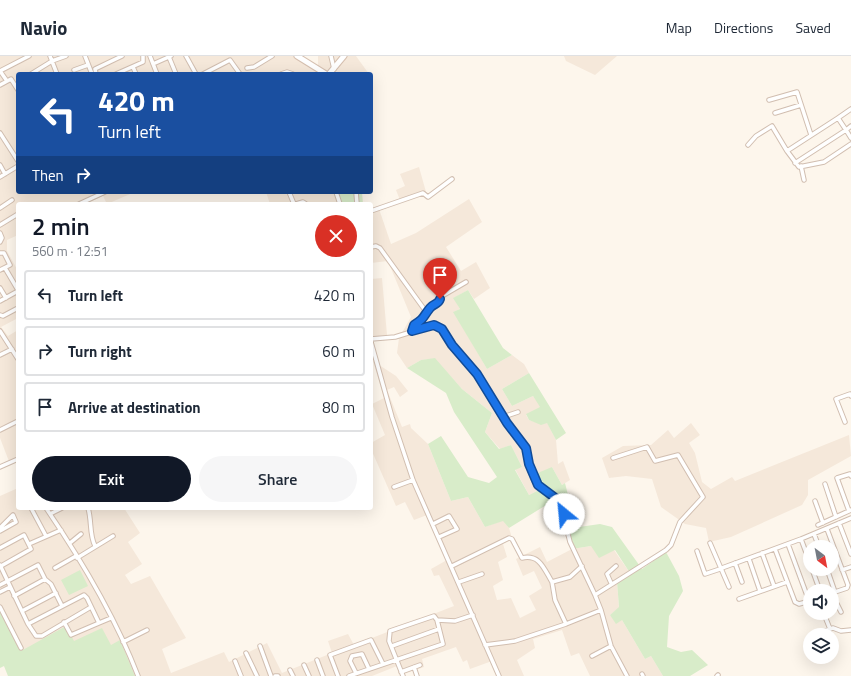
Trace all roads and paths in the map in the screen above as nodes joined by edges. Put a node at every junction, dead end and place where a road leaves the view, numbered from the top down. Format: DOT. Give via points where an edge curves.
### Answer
graph roads {
  1 [pos="29,56"];
  2 [pos="50,56"];
  3 [pos="66,56"];
  4 [pos="85,56"];
  5 [pos="122,56"];
  6 [pos="143,56"];
  7 [pos="150,56"];
  8 [pos="170,56"];
  9 [pos="186,56"];
  10 [pos="272,56"];
  11 [pos="297,56"];
  12 [pos="344,56"];
  13 [pos="228,58"];
  14 [pos="52,61"];
  15 [pos="332,61"];
  16 [pos="153,64"];
  17 [pos="88,65"];
  18 [pos="133,67"];
  19 [pos="247,68"];
  20 [pos="74,70"];
  21 [pos="0,71"];
  22 [pos="34,72"];
  23 [pos="56,72"];
  24 [pos="91,72"];
  25 [pos="96,72"];
  26 [pos="121,72"];
  27 [pos="135,72"];
  28 [pos="157,72"];
  29 [pos="175,72"];
  30 [pos="195,72"];
  31 [pos="206,72"];
  32 [pos="239,72"];
  33 [pos="322,72"];
  34 [pos="325,72"];
  35 [pos="6,81"];
  36 [pos="16,82"];
  37 [pos="0,85"];
  38 [pos="769,100"];
  39 [pos="801,105"];
  40 [pos="851,109"];
  41 [pos="775,113"];
  42 [pos="838,118"];
  43 [pos="851,126"];
  44 [pos="846,130"];
  45 [pos="0,133"];
  46 [pos="811,135"];
  47 [pos="851,138"];
  48 [pos="851,144"];
  49 [pos="748,145"];
  50 [pos="787,151"];
  51 [pos="16,158"];
  52 [pos="795,163"];
  53 [pos="0,165"];
  54 [pos="801,166"];
  55 [pos="16,167"];
  56 [pos="5,174"];
  57 [pos="0,177"];
  58 [pos="452,179"];
  59 [pos="804,180"];
  60 [pos="101,194"];
  61 [pos="12,200"];
  62 [pos="83,202"];
  63 [pos="0,208"];
  64 [pos="373,210"];
  65 [pos="16,215"];
  66 [pos="0,225"];
  67 [pos="0,233"];
  68 [pos="0,242"];
  69 [pos="373,247"];
  70 [pos="0,253"];
  71 [pos="4,268"];
  72 [pos="0,270"];
  73 [pos="466,282"];
  74 [pos="16,287"];
  75 [pos="0,288"];
  76 [pos="16,291"];
  77 [pos="6,298"];
  78 [pos="0,301"];
  79 [pos="16,309"];
  80 [pos="427,313"];
  81 [pos="0,316"];
  82 [pos="0,330"];
  83 [pos="412,331"];
  84 [pos="373,339"];
  85 [pos="12,349"];
  86 [pos="373,349"];
  87 [pos="0,355"];
  88 [pos="16,356"];
  89 [pos="851,396"];
  90 [pos="518,412"];
  91 [pos="503,417"];
  92 [pos="16,422"];
  93 [pos="845,422"];
  94 [pos="0,429"];
  95 [pos="613,458"];
  96 [pos="16,460"];
  97 [pos="0,467"];
  98 [pos="851,476"];
  99 [pos="413,480"];
  100 [pos="825,484"];
  101 [pos="394,487"];
  102 [pos="815,501"];
  103 [pos="32,510"];
  104 [pos="47,510"];
  105 [pos="58,510"];
  106 [pos="89,510"];
  107 [pos="850,511"];
  108 [pos="50,514"];
  109 [pos="836,517"];
  110 [pos="851,518"];
  111 [pos="823,522"];
  112 [pos="839,523"];
  113 [pos="433,524"];
  114 [pos="818,525"];
  115 [pos="0,528"];
  116 [pos="827,529"];
  117 [pos="61,530"];
  118 [pos="0,531"];
  119 [pos="81,534"];
  120 [pos="814,534"];
  121 [pos="46,536"];
  122 [pos="112,536"];
  123 [pos="439,537"];
  124 [pos="801,540"];
  125 [pos="816,540"];
  126 [pos="70,543"];
  127 [pos="710,543"];
  128 [pos="29,544"];
  129 [pos="788,544"];
  130 [pos="803,545"];
  131 [pos="95,546"];
  132 [pos="0,548"];
  133 [pos="775,549"];
  134 [pos="697,551"];
  135 [pos="762,554"];
  136 [pos="851,554"];
  137 [pos="76,557"];
  138 [pos="749,559"];
  139 [pos="735,563"];
  140 [pos="0,566"];
  141 [pos="452,566"];
  142 [pos="582,566"];
  143 [pos="616,566"];
  144 [pos="851,567"];
  145 [pos="56,568"];
  146 [pos="721,568"];
  147 [pos="842,570"];
  148 [pos="482,574"];
  149 [pos="45,579"];
  150 [pos="7,581"];
  151 [pos="459,582"];
  152 [pos="552,582"];
  153 [pos="742,582"];
  154 [pos="787,582"];
  155 [pos="611,583"];
  156 [pos="0,585"];
  157 [pos="803,585"];
  158 [pos="729,586"];
  159 [pos="774,586"];
  160 [pos="10,587"];
  161 [pos="760,591"];
  162 [pos="839,591"];
  163 [pos="0,592"];
  164 [pos="56,593"];
  165 [pos="595,595"];
  166 [pos="14,596"];
  167 [pos="739,599"];
  168 [pos="803,602"];
  169 [pos="62,606"];
  170 [pos="0,607"];
  171 [pos="91,607"];
  172 [pos="839,607"];
  173 [pos="602,610"];
  174 [pos="22,611"];
  175 [pos="841,612"];
  176 [pos="473,615"];
  177 [pos="111,618"];
  178 [pos="437,620"];
  179 [pos="64,622"];
  180 [pos="99,622"];
  181 [pos="28,624"];
  182 [pos="566,624"];
  183 [pos="147,630"];
  184 [pos="439,630"];
  185 [pos="839,630"];
  186 [pos="851,630"];
  187 [pos="123,642"];
  188 [pos="485,645"];
  189 [pos="260,646"];
  190 [pos="392,646"];
  191 [pos="612,646"];
  192 [pos="21,648"];
  193 [pos="246,653"];
  194 [pos="592,656"];
  195 [pos="397,659"];
  196 [pos="317,660"];
  197 [pos="235,661"];
  198 [pos="383,664"];
  199 [pos="304,665"];
  200 [pos="420,665"];
  201 [pos="414,667"];
  202 [pos="369,669"];
  203 [pos="290,670"];
  204 [pos="356,673"];
  205 [pos="402,674"];
  206 [pos="498,675"];
  207 [pos="138,676"];
  208 [pos="242,676"];
  209 [pos="257,676"];
  210 [pos="271,676"];
  211 [pos="293,676"];
  212 [pos="309,676"];
  213 [pos="323,676"];
  214 [pos="338,676"];
  215 [pos="349,676"];
  216 [pos="417,676"];
  217 [pos="627,676"];
  1 -- 21 [label="street"];
  2 -- 14 [label="street"];
  3 -- 14 [label="street"];
  4 -- 17 [label="street"];
  5 -- 25 [label="street" via="95,69"];
  6 -- 18 [label="street" via="143,62"];
  7 -- 16 [label="street"];
  8 -- 16 [label="street"];
  8 -- 29 [label="street"];
  9 -- 30 [label="street"];
  10 -- 19 [label="street" via="254,67"];
  11 -- 33 [label="street"];
  12 -- 15 [label="street"];
  13 -- 31 [label="street"];
  13 -- 32 [label="street"];
  14 -- 22 [label="street"];
  14 -- 23 [label="street"];
  15 -- 34 [label="street"];
  16 -- 28 [label="street"];
  17 -- 20 [label="street"];
  17 -- 24 [label="street"];
  18 -- 26 [label="street"];
  18 -- 27 [label="street"];
  21 -- 35 [label="street"];
  35 -- 36 [label="street" via="12,79"];
  35 -- 37 [label="street"];
  38 -- 39 [label="street" via="797,92"];
  39 -- 41 [label="street"];
  39 -- 46 [label="street"];
  40 -- 42 [label="street"];
  42 -- 44 [label="street"];
  42 -- 46 [label="street"];
  43 -- 44 [label="street"];
  44 -- 47 [label="street"];
  44 -- 52 [label="street"];
  45 -- 51 [label="street"];
  46 -- 50 [label="street"];
  48 -- 54 [label="street" via="824,162"];
  49 -- 50 [label="street" via="756,136 772,126"];
  50 -- 52 [label="street"];
  52 -- 54 [label="street"];
  53 -- 56 [label="street"];
  54 -- 59 [label="street"];
  55 -- 56 [label="street"];
  56 -- 57 [label="street"];
  58 -- 64 [label="street" via="428,197 423,193"];
  60 -- 62 [label="street"];
  61 -- 63 [label="street"];
  65 -- 66 [label="street"];
  67 -- 68 [label="street"];
  69 -- 80 [label="street" via="380,248"];
  70 -- 71 [label="street" via="3,252 10,265"];
  71 -- 72 [label="street"];
  71 -- 74 [label="street"];
  73 -- 80 [label="street" via="442,296"];
  75 -- 77 [label="street"];
  76 -- 77 [label="street"];
  77 -- 78 [label="street"];
  79 -- 81 [label="street"];
  80 -- 83 [label="street" via="414,325"];
  82 -- 85 [label="street"];
  83 -- 84 [label="street" via="395,337"];
  83 -- 91 [label="street" via="434,325 442,329 477,374"];
  85 -- 87 [label="street"];
  85 -- 88 [label="street"];
  86 -- 99 [label="street"];
  89 -- 93 [label="street" via="850,394 836,399"];
  90 -- 91 [label="street"];
  91 -- 142 [label="street" via="526,448 529,464 538,485 553,494 560,503 570,542"];
  92 -- 94 [label="street"];
  95 -- 155 [label="street" via="647,447 654,461 678,455 703,497 680,522 670,546"];
  96 -- 97 [label="street"];
  98 -- 107 [label="street" via="850,474 837,478"];
  99 -- 101 [label="street"];
  99 -- 113 [label="street"];
  100 -- 109 [label="street"];
  102 -- 111 [label="street"];
  103 -- 121 [label="street"];
  104 -- 108 [label="street"];
  105 -- 108 [label="street"];
  106 -- 131 [label="street" via="91,536"];
  107 -- 109 [label="street"];
  108 -- 117 [label="street"];
  109 -- 111 [label="street"];
  110 -- 112 [label="street"];
  111 -- 114 [label="street"];
  112 -- 116 [label="street"];
  112 -- 136 [label="street"];
  113 -- 123 [label="street"];
  113 -- 123 [label="street" via="449,516 457,529"];
  115 -- 118 [label="street" via="13,515 16,522"];
  116 -- 120 [label="street"];
  116 -- 147 [label="street"];
  117 -- 121 [label="street"];
  117 -- 126 [label="street"];
  119 -- 126 [label="street"];
  120 -- 124 [label="street"];
  120 -- 125 [label="street"];
  121 -- 128 [label="street"];
  122 -- 131 [label="street"];
  123 -- 141 [label="street"];
  124 -- 129 [label="street"];
  124 -- 130 [label="street"];
  126 -- 137 [label="street"];
  127 -- 146 [label="street"];
  128 -- 132 [label="street" via="24,535"];
  128 -- 140 [label="street" via="31,550"];
  129 -- 133 [label="street"];
  129 -- 157 [label="street"];
  131 -- 137 [label="street"];
  133 -- 135 [label="street"];
  133 -- 154 [label="street"];
  134 -- 146 [label="street" via="705,574"];
  135 -- 138 [label="street"];
  135 -- 159 [label="street"];
  137 -- 145 [label="street"];
  137 -- 177 [label="street" via="91,576"];
  138 -- 139 [label="street"];
  138 -- 161 [label="street"];
  139 -- 146 [label="street"];
  139 -- 153 [label="street"];
  140 -- 150 [label="street"];
  141 -- 151 [label="street"];
  141 -- 152 [label="street" via="509,538 522,558 530,556 540,561"];
  142 -- 152 [label="street" via="570,577"];
  142 -- 165 [label="street"];
  143 -- 155 [label="street" via="607,574"];
  144 -- 147 [label="street"];
  146 -- 158 [label="street"];
  147 -- 162 [label="street" via="848,587"];
  148 -- 151 [label="street"];
  149 -- 150 [label="street" via="38,565"];
  149 -- 164 [label="street" via="50,581"];
  149 -- 166 [label="street"];
  150 -- 156 [label="street"];
  150 -- 160 [label="street"];
  151 -- 176 [label="street"];
  152 -- 182 [label="street" via="555,600"];
  154 -- 159 [label="street"];
  154 -- 168 [label="street" via="797,604"];
  155 -- 165 [label="street"];
  159 -- 161 [label="street"];
  160 -- 163 [label="street"];
  160 -- 166 [label="street"];
  161 -- 167 [label="street"];
  164 -- 169 [label="street"];
  164 -- 174 [label="street"];
  165 -- 173 [label="street"];
  166 -- 174 [label="street"];
  169 -- 171 [label="street" via="84,595"];
  169 -- 181 [label="street"];
  170 -- 192 [label="street"];
  171 -- 179 [label="street"];
  171 -- 180 [label="street"];
  172 -- 175 [label="street"];
  173 -- 182 [label="street"];
  173 -- 191 [label="street"];
  174 -- 181 [label="street"];
  176 -- 178 [label="street" via="456,621"];
  176 -- 188 [label="street"];
  177 -- 180 [label="street"];
  177 -- 187 [label="street"];
  178 -- 184 [label="street"];
  178 -- 190 [label="street" via="434,616 390,631 388,636"];
  179 -- 180 [label="street" via="71,635"];
  179 -- 181 [label="street" via="37,637"];
  182 -- 188 [label="street" via="515,641"];
  183 -- 187 [label="street"];
  184 -- 190 [label="street"];
  184 -- 195 [label="street" via="443,644"];
  185 -- 186 [label="street"];
  187 -- 207 [label="street"];
  188 -- 206 [label="street"];
  189 -- 210 [label="street"];
  190 -- 195 [label="street"];
  191 -- 194 [label="street"];
  191 -- 217 [label="street"];
  193 -- 209 [label="street"];
  195 -- 198 [label="street"];
  195 -- 205 [label="street"];
  196 -- 213 [label="street"];
  197 -- 208 [label="street"];
  198 -- 202 [label="street"];
  198 -- 214 [label="street" via="372,640 330,655"];
  199 -- 212 [label="street"];
  200 -- 201 [label="street"];
  201 -- 205 [label="street"];
  201 -- 216 [label="street"];
  202 -- 204 [label="street"];
  202 -- 204 [label="street" via="362,654 352,656 350,659"];
  203 -- 211 [label="street"];
  204 -- 215 [label="street"];
}
